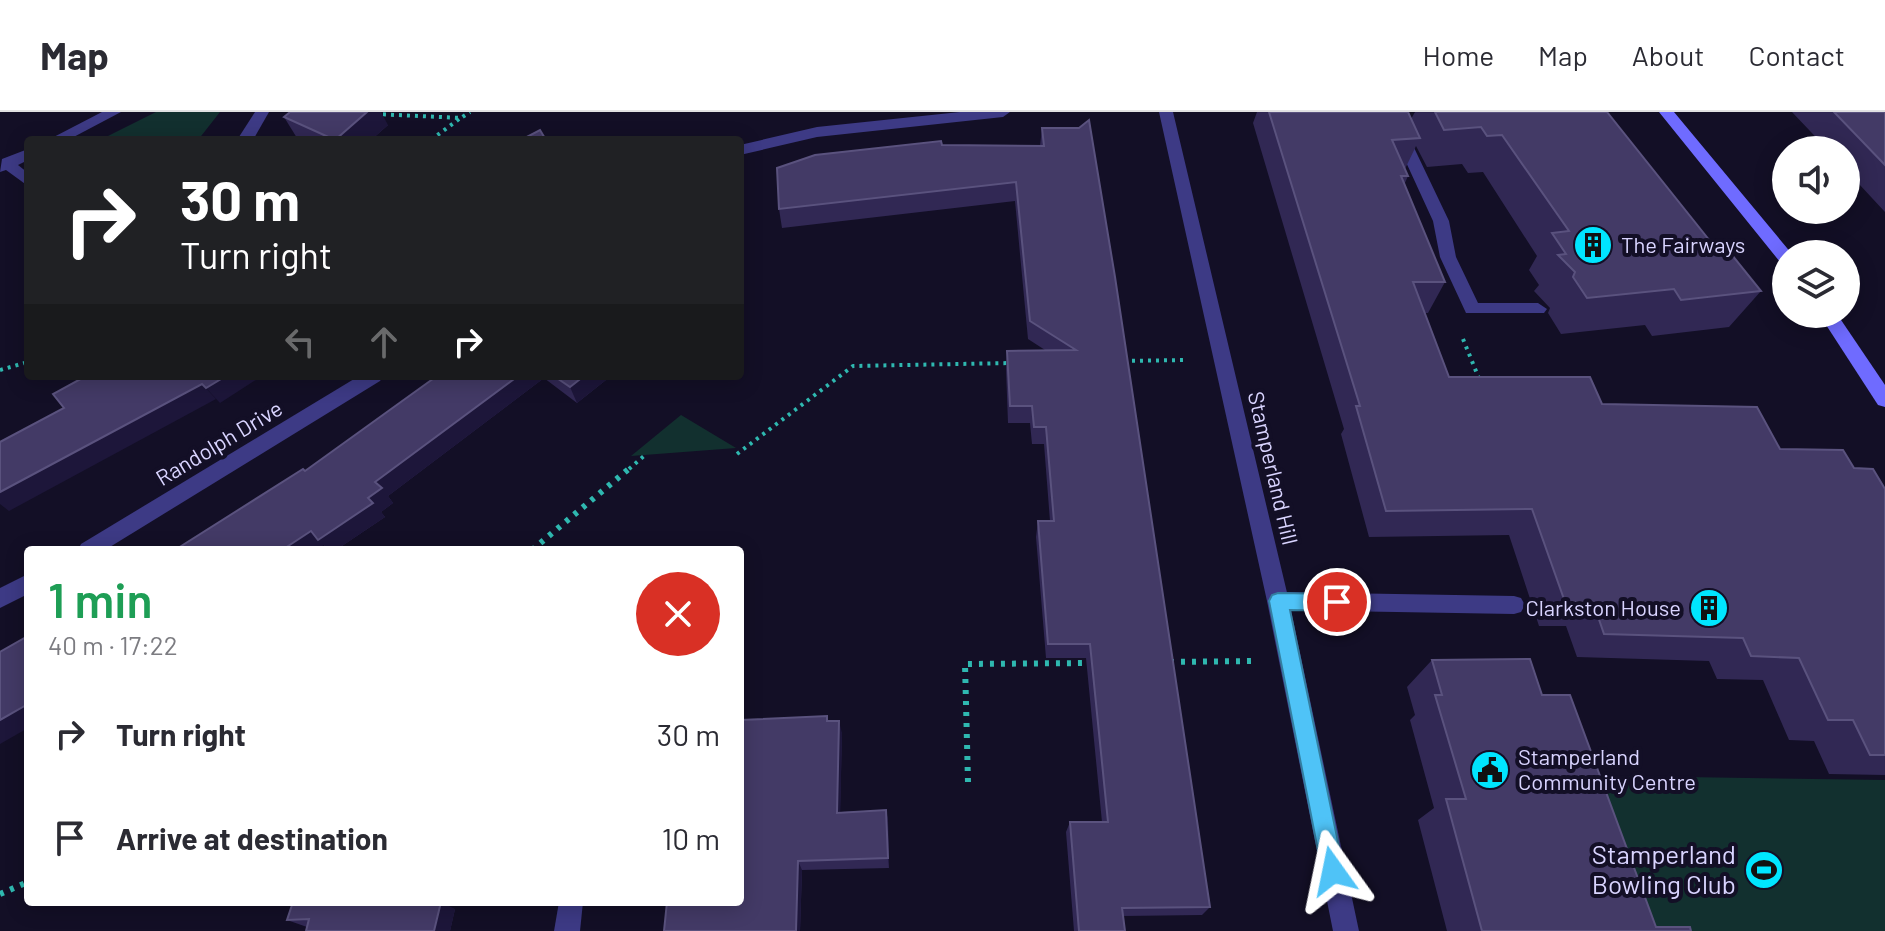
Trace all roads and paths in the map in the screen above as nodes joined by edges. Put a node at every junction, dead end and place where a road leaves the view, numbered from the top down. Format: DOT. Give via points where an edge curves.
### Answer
graph roads {
  1 [pos="114,112"];
  2 [pos="262,112"];
  3 [pos="470,112"];
  4 [pos="1003,112"];
  5 [pos="1166,112"];
  6 [pos="1390,112"];
  7 [pos="1666,112"];
  8 [pos="369,113"];
  9 [pos="461,118"];
  10 [pos="64,136"];
  11 [pos="247,136"];
  12 [pos="436,136"];
  13 [pos="744,149"];
  14 [pos="24,156"];
  15 [pos="4,165"];
  16 [pos="24,178"];
  17 [pos="1772,241"];
  18 [pos="1538,309"];
  19 [pos="1837,328"];
  20 [pos="1223,360"];
  21 [pos="1114,361"];
  22 [pos="24,363"];
  23 [pos="1022,363"];
  24 [pos="0,370"];
  25 [pos="367,380"];
  26 [pos="1885,400"];
  27 [pos="737,454"];
  28 [pos="644,456"];
  29 [pos="95,546"];
  30 [pos="537,546"];
  31 [pos="24,585"];
  32 [pos="0,599"];
  33 [pos="1278,601"];
  34 [pos="1514,605"];
  35 [pos="1289,661"];
  36 [pos="1104,662"];
  37 [pos="1165,662"];
  38 [pos="968,782"];
  39 [pos="24,884"];
  40 [pos="0,894"];
  41 [pos="570,906"];
  42 [pos="567,931"];
  43 [pos="1346,931"];
  1 -- 10 [label="street"];
  2 -- 11 [label="street"];
  3 -- 9 [label="path"];
  4 -- 13 [label="street" via="817,132"];
  5 -- 20 [label="street, Stamperland Hill"];
  6 -- 18 [label="street" via="1441,221 1448,257 1472,309"];
  7 -- 17 [label="main road"];
  8 -- 9 [label="path"];
  9 -- 12 [label="path"];
  14 -- 15 [label="street"];
  15 -- 16 [label="street"];
  19 -- 26 [label="main road"];
  20 -- 21 [label="path"];
  20 -- 33 [label="street, Stamperland Hill"];
  22 -- 24 [label="path"];
  23 -- 27 [label="path" via="853,366"];
  25 -- 29 [label="street, Randolph Drive"];
  28 -- 30 [label="path"];
  31 -- 32 [label="street"];
  33 -- 34 [label="street"];
  33 -- 35 [label="street, Stamperland Hill"];
  35 -- 37 [label="path"];
  35 -- 43 [label="street, Stamperland Hill"];
  36 -- 38 [label="path" via="965,664"];
  39 -- 40 [label="path"];
  41 -- 42 [label="street"];
}
